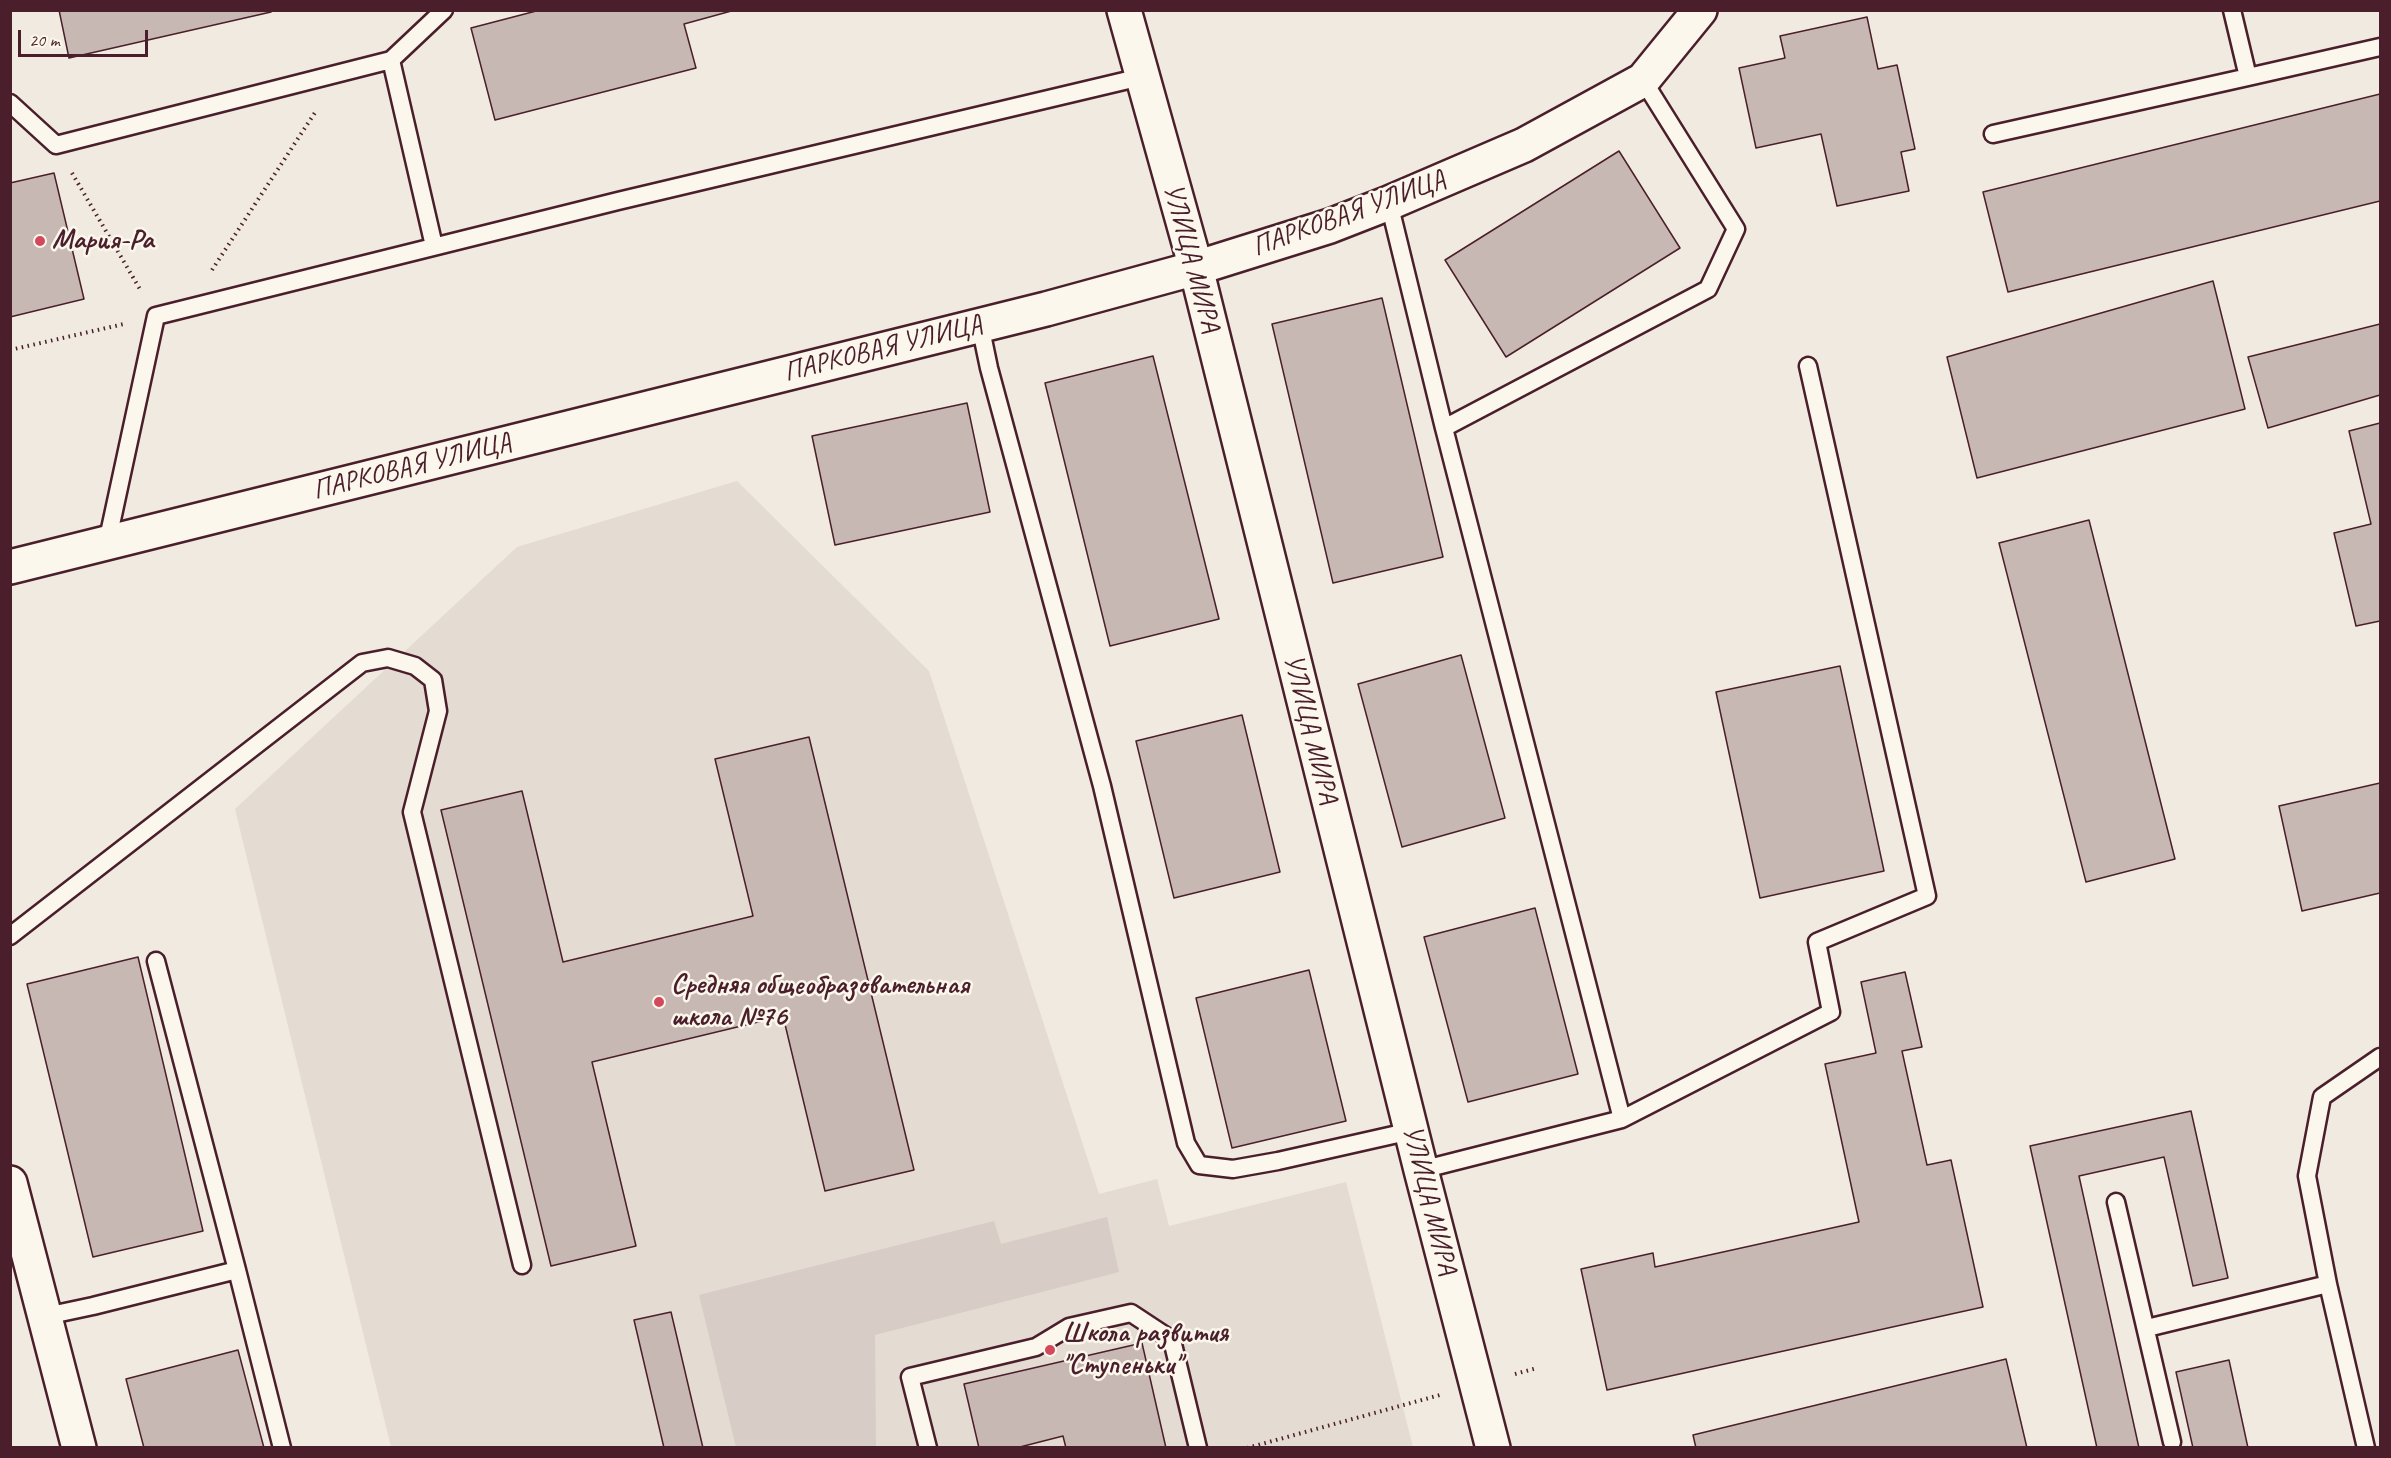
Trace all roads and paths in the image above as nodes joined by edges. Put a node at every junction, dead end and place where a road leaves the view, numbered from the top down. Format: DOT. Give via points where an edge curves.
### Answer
graph roads {
  1 [pos="444,10"];
  2 [pos="1124,10"];
  3 [pos="1700,10"];
  4 [pos="2232,10"];
  5 [pos="2380,47"];
  6 [pos="391,60"];
  7 [pos="1141,76"];
  8 [pos="2248,77"];
  9 [pos="1643,80"];
  10 [pos="10,104"];
  11 [pos="316,110"];
  12 [pos="1993,134"];
  13 [pos="56,145"];
  14 [pos="1389,204"];
  15 [pos="434,246"];
  16 [pos="1196,268"];
  17 [pos="187,309"];
  18 [pos="156,316"];
  19 [pos="980,325"];
  20 [pos="10,350"];
  21 [pos="1808,366"];
  22 [pos="1444,428"];
  23 [pos="107,543"];
  24 [pos="10,567"];
  25 [pos="10,936"];
  26 [pos="156,961"];
  27 [pos="2380,1057"];
  28 [pos="1622,1119"];
  29 [pos="1411,1131"];
  30 [pos="1421,1170"];
  31 [pos="10,1184"];
  32 [pos="2116,1202"];
  33 [pos="10,1236"];
  34 [pos="522,1265"];
  35 [pos="237,1270"];
  36 [pos="2328,1284"];
  37 [pos="46,1316"];
  38 [pos="2147,1328"];
  39 [pos="1537,1368"];
  40 [pos="1509,1375"];
  41 [pos="1450,1393"];
  42 [pos="2172,1442"];
  43 [pos="79,1448"];
  44 [pos="282,1448"];
  45 [pos="928,1448"];
  46 [pos="1198,1448"];
  47 [pos="1247,1448"];
  48 [pos="1493,1448"];
  49 [pos="2366,1448"];
  1 -- 6 [label="lane"];
  2 -- 7 [label="street, УЛИЦА МИРА"];
  3 -- 9 [label="street, ПАРКОВАЯ УЛИЦА"];
  4 -- 8 [label="lane"];
  5 -- 8 [label="lane"];
  6 -- 13 [label="lane"];
  6 -- 15 [label="lane"];
  7 -- 15 [label="lane"];
  7 -- 16 [label="street, УЛИЦА МИРА"];
  8 -- 12 [label="lane"];
  9 -- 14 [label="street, ПАРКОВАЯ УЛИЦА" via="1524,145"];
  9 -- 22 [label="lane" via="1736,229 1708,289"];
  10 -- 13 [label="lane"];
  11 -- 17 [label="path"];
  13 -- 18 [label="path"];
  14 -- 16 [label="street, ПАРКОВАЯ УЛИЦА"];
  14 -- 22 [label="lane"];
  15 -- 17 [label="lane"];
  16 -- 19 [label="street, ПАРКОВАЯ УЛИЦА"];
  16 -- 29 [label="street, УЛИЦА МИРА"];
  17 -- 18 [label="lane"];
  18 -- 20 [label="path"];
  18 -- 23 [label="lane"];
  19 -- 23 [label="street, ПАРКОВАЯ УЛИЦА"];
  19 -- 29 [label="lane" via="1102,786 1186,1143 1198,1165 1233,1169"];
  21 -- 28 [label="lane" via="1928,896 1817,942 1831,1012"];
  22 -- 28 [label="lane"];
  23 -- 24 [label="street, ПАРКОВАЯ УЛИЦА"];
  25 -- 34 [label="lane" via="362,663 388,658 415,666 433,680 438,711 412,812"];
  26 -- 35 [label="lane"];
  27 -- 36 [label="lane" via="2322,1097 2307,1176"];
  28 -- 30 [label="lane"];
  29 -- 30 [label="street, УЛИЦА МИРА"];
  30 -- 48 [label="street, УЛИЦА МИРА"];
  31 -- 37 [label="street"];
  32 -- 38 [label="lane"];
  33 -- 37 [label="lane"];
  35 -- 37 [label="lane"];
  35 -- 44 [label="lane"];
  36 -- 38 [label="lane"];
  36 -- 49 [label="lane"];
  37 -- 43 [label="street"];
  38 -- 42 [label="lane"];
  39 -- 40 [label="path"];
  41 -- 47 [label="path"];
  45 -- 46 [label="lane" via="910,1377 1036,1347 1069,1327 1131,1313 1172,1340"];
}
